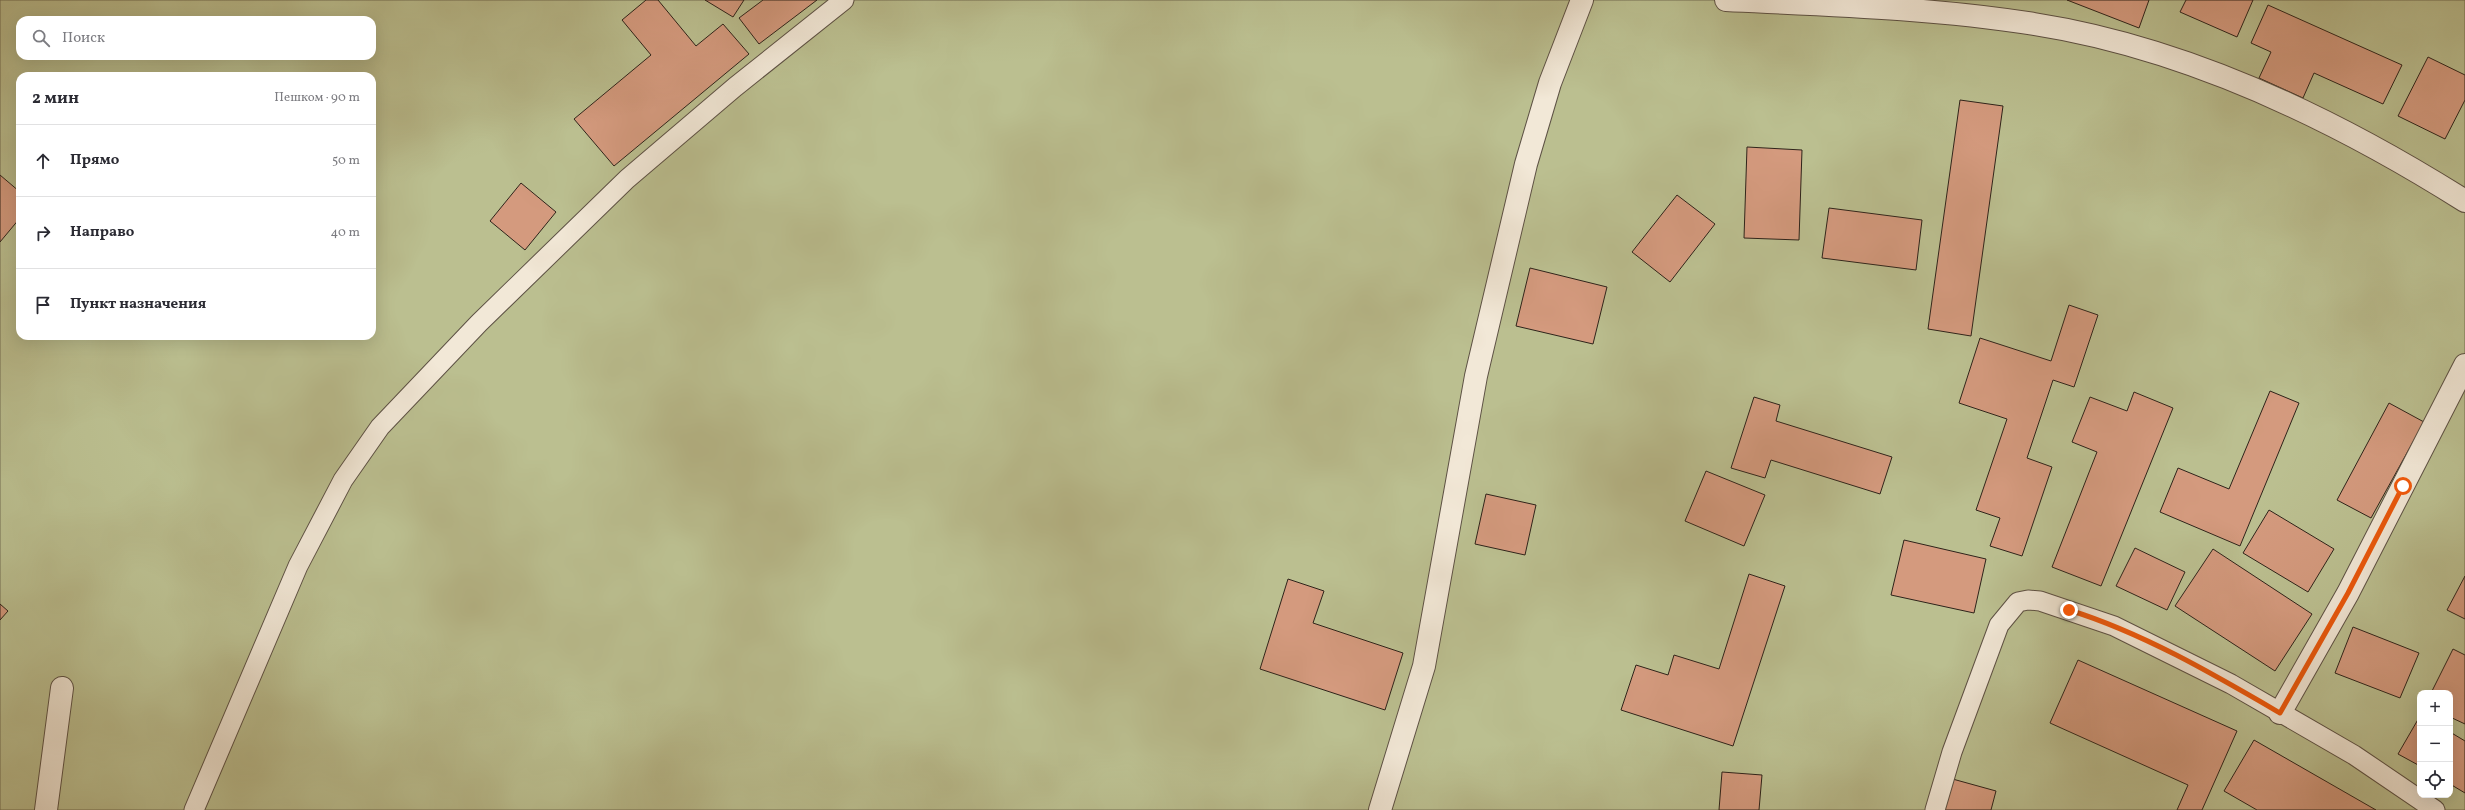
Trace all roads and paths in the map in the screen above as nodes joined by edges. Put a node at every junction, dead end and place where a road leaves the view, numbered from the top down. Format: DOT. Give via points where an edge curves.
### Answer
graph roads {
  1 [pos="844,0"];
  2 [pos="1582,0"];
  3 [pos="1726,0"];
  4 [pos="1866,3"];
  5 [pos="2465,201"];
  6 [pos="2465,365"];
  7 [pos="62,688"];
  8 [pos="2280,713"];
  9 [pos="46,810"];
  10 [pos="194,810"];
  11 [pos="1380,810"];
  12 [pos="1934,810"];
  13 [pos="2436,810"];
  1 -- 10 [label="lane" via="735,87 627,180 479,323 380,427 343,480 298,566"];
  2 -- 11 [label="street" via="1550,84 1526,164 1476,376 1424,666"];
  3 -- 4 [label="street"];
  4 -- 5 [label="street" via="2034,24 2094,36 2156,54 2251,88 2322,119 2410,166"];
  6 -- 8 [label="street" via="2348,593"];
  7 -- 9 [label="street"];
  8 -- 12 [label="lane" via="2231,684 2114,626 2040,601 2018,602 1999,625 1952,752"];
  8 -- 13 [label="lane" via="2354,755"];
}
